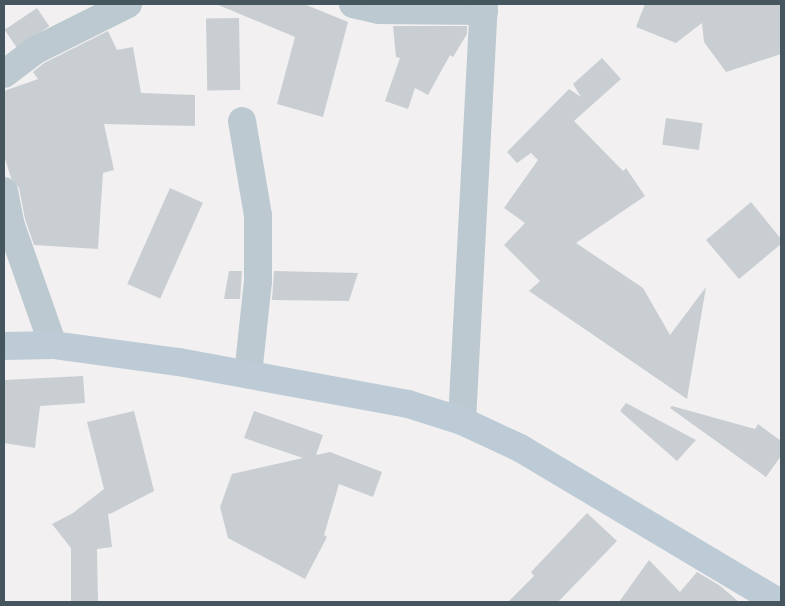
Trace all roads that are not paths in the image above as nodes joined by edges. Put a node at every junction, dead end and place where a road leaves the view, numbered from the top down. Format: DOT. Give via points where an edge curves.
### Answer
graph roads {
  1 [pos="128,4"];
  2 [pos="353,4"];
  3 [pos="484,7"];
  4 [pos="4,74"];
  5 [pos="242,121"];
  6 [pos="4,190"];
  7 [pos="52,345"];
  8 [pos="4,346"];
  9 [pos="248,374"];
  10 [pos="462,421"];
  11 [pos="778,602"];
  1 -- 4 [label="street" via="36,50"];
  2 -- 3 [label="street" via="379,10"];
  3 -- 10 [label="street"];
  5 -- 9 [label="street" via="258,216 258,282"];
  6 -- 7 [label="street" via="10,223"];
  7 -- 8 [label="main road"];
  7 -- 9 [label="main road"];
  9 -- 10 [label="main road" via="408,404"];
  10 -- 11 [label="main road" via="520,448"];
}
